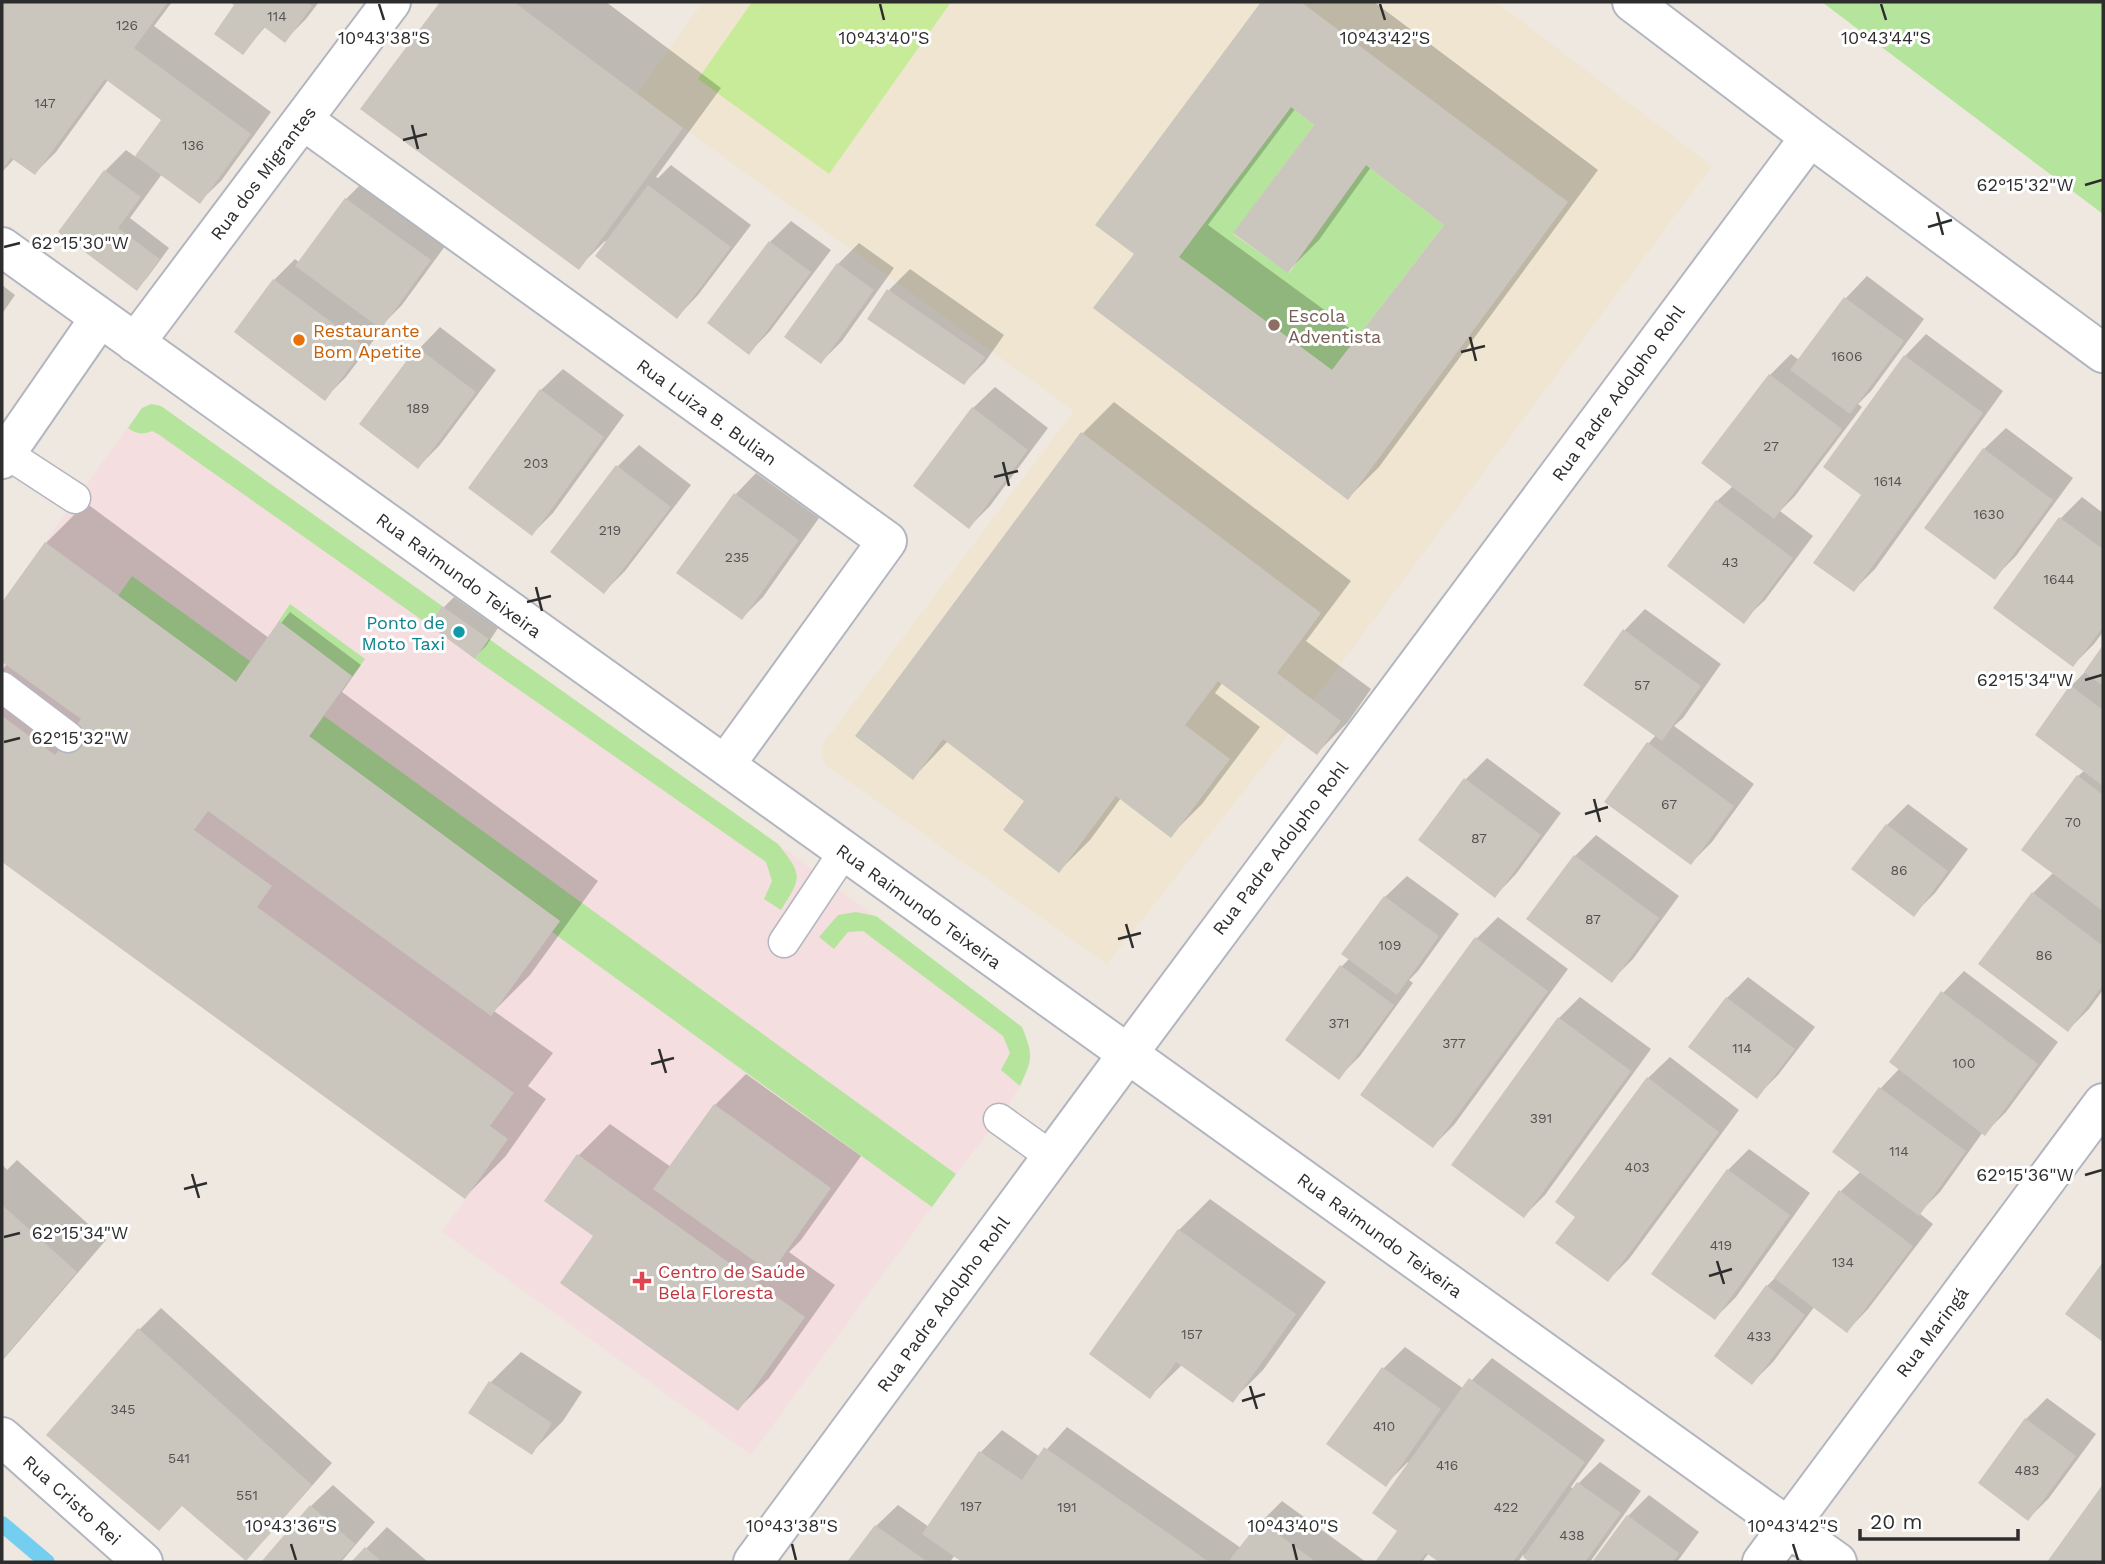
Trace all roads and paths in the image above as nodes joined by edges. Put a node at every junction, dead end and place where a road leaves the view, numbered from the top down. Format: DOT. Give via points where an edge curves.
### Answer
graph roads {
  1 [pos="391,2"];
  2 [pos="1632,2"];
  3 [pos="303,121"];
  4 [pos="1810,136"];
  5 [pos="2,247"];
  6 [pos="99,318"];
  7 [pos="135,343"];
  8 [pos="2103,353"];
  9 [pos="4,456"];
  10 [pos="75,498"];
  11 [pos="2,688"];
  12 [pos="68,737"];
  13 [pos="724,765"];
  14 [pos="844,852"];
  15 [pos="784,942"];
  16 [pos="1127,1055"];
  17 [pos="2103,1103"];
  18 [pos="999,1119"];
  19 [pos="1052,1157"];
  20 [pos="2,1437"];
  21 [pos="1788,1526"];
  22 [pos="143,1562"];
  23 [pos="753,1562"];
  24 [pos="1762,1562"];
  25 [pos="1837,1562"];
  1 -- 3 [label="street, Rua dos Migrantes"];
  2 -- 4 [label="street"];
  3 -- 7 [label="street, Rua dos Migrantes"];
  3 -- 13 [label="street, Rua Luiza B. Bulian" via="887,541"];
  4 -- 8 [label="street"];
  4 -- 16 [label="street, Rua Padre Adolpho Rohl"];
  5 -- 6 [label="street, Rua Raimundo Teixeira"];
  6 -- 7 [label="street, Rua Raimundo Teixeira"];
  6 -- 9 [label="street"];
  7 -- 13 [label="street, Rua Raimundo Teixeira"];
  9 -- 10 [label="lane"];
  11 -- 12 [label="lane"];
  13 -- 14 [label="street, Rua Raimundo Teixeira"];
  14 -- 15 [label="lane"];
  14 -- 16 [label="street, Rua Raimundo Teixeira"];
  16 -- 19 [label="street, Rua Padre Adolpho Rohl"];
  16 -- 21 [label="street, Rua Raimundo Teixeira"];
  17 -- 21 [label="street, Rua Maringá"];
  18 -- 19 [label="lane"];
  19 -- 23 [label="street, Rua Padre Adolpho Rohl"];
  20 -- 22 [label="street, Rua Cristo Rei"];
  21 -- 24 [label="street, Rua Maringá"];
  21 -- 25 [label="street, Rua Raimundo Teixeira"];
}
